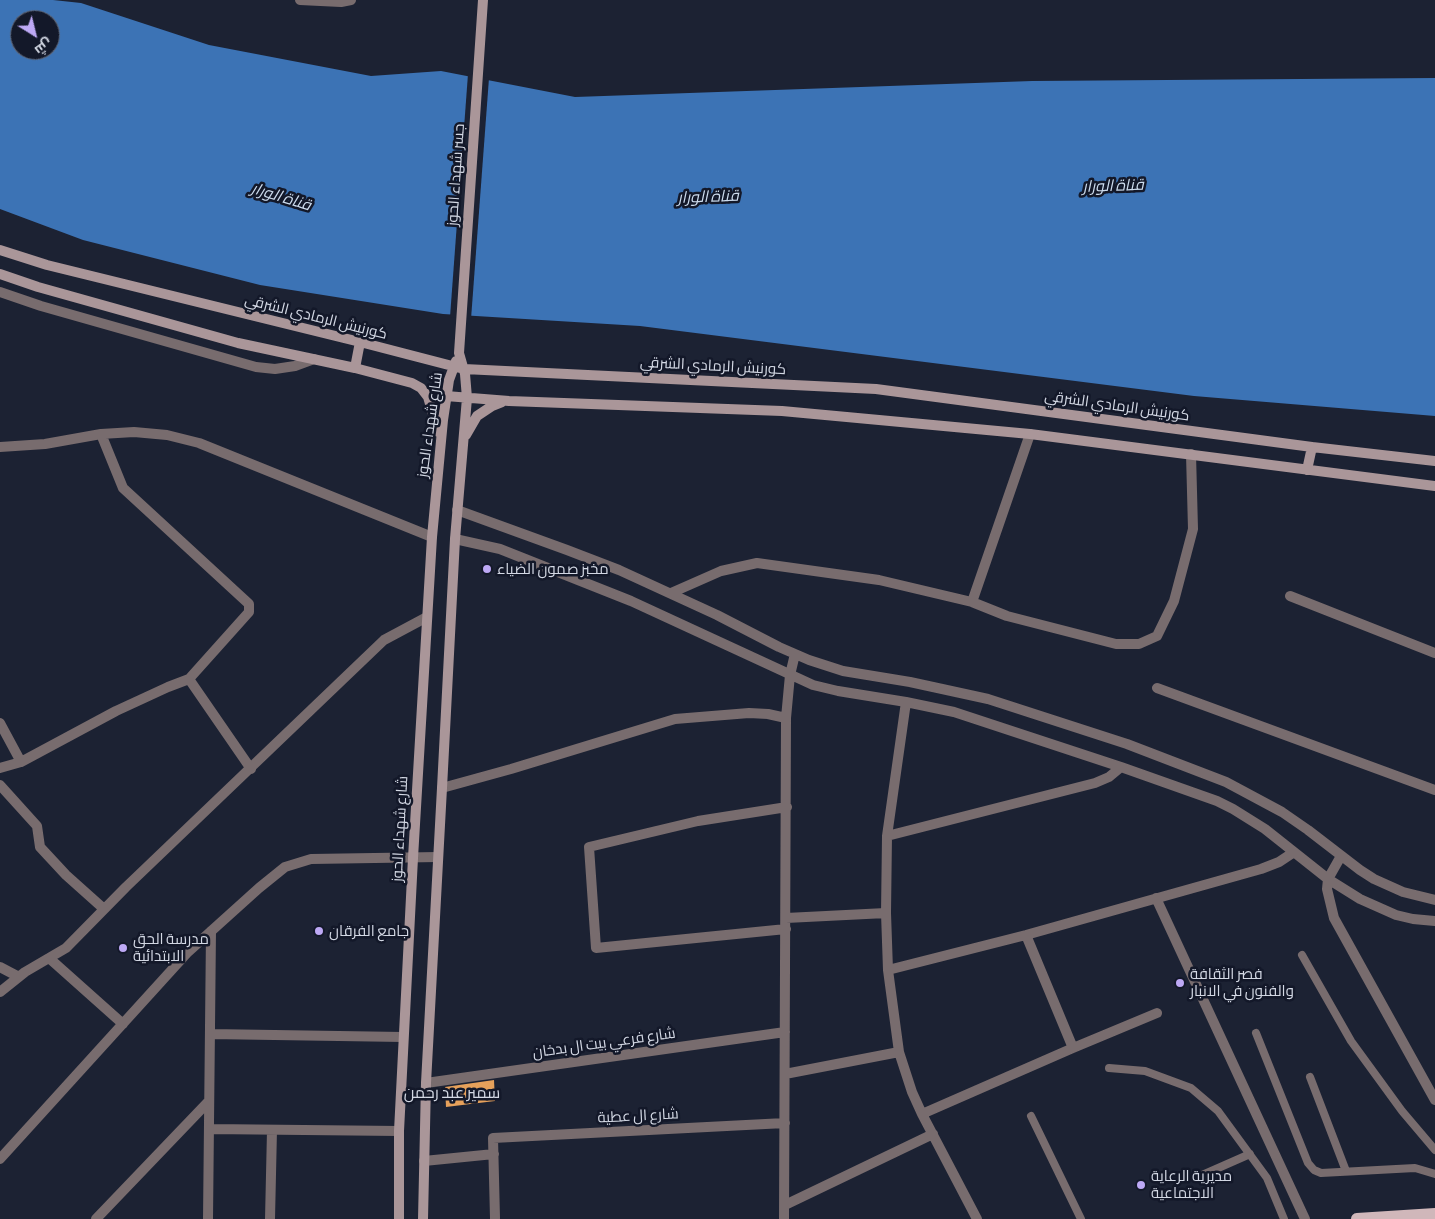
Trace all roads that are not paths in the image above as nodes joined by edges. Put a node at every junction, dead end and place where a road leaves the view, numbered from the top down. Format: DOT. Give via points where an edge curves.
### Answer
graph roads {
  1 [pos="300,0"];
  2 [pos="351,0"];
  3 [pos="483,0"];
  4 [pos="0,250"];
  5 [pos="0,274"];
  6 [pos="0,292"];
  7 [pos="360,342"];
  8 [pos="459,353"];
  9 [pos="314,359"];
  10 [pos="453,367"];
  11 [pos="354,368"];
  12 [pos="464,369"];
  13 [pos="446,396"];
  14 [pos="467,398"];
  15 [pos="509,401"];
  16 [pos="101,434"];
  17 [pos="1030,434"];
  18 [pos="440,440"];
  19 [pos="464,441"];
  20 [pos="0,447"];
  21 [pos="1312,447"];
  22 [pos="1191,454"];
  23 [pos="1435,461"];
  24 [pos="1307,470"];
  25 [pos="1435,486"];
  26 [pos="457,510"];
  27 [pos="432,537"];
  28 [pos="455,539"];
  29 [pos="671,593"];
  30 [pos="1290,596"];
  31 [pos="972,602"];
  32 [pos="428,617"];
  33 [pos="795,654"];
  34 [pos="1435,654"];
  35 [pos="790,676"];
  36 [pos="189,679"];
  37 [pos="1157,688"];
  38 [pos="906,702"];
  39 [pos="786,718"];
  40 [pos="0,723"];
  41 [pos="21,762"];
  42 [pos="1121,767"];
  43 [pos="0,768"];
  44 [pos="251,769"];
  45 [pos="0,785"];
  46 [pos="442,788"];
  47 [pos="1435,790"];
  48 [pos="786,807"];
  49 [pos="887,836"];
  50 [pos="1294,852"];
  51 [pos="1341,856"];
  52 [pos="438,857"];
  53 [pos="413,858"];
  54 [pos="1328,879"];
  55 [pos="1156,898"];
  56 [pos="1435,900"];
  57 [pos="104,909"];
  58 [pos="886,913"];
  59 [pos="786,918"];
  60 [pos="1435,921"];
  61 [pos="786,929"];
  62 [pos="211,931"];
  63 [pos="1026,935"];
  64 [pos="1302,955"];
  65 [pos="49,958"];
  66 [pos="0,966"];
  67 [pos="888,970"];
  68 [pos="19,977"];
  69 [pos="0,992"];
  70 [pos="1157,1014"];
  71 [pos="123,1024"];
  72 [pos="785,1032"];
  73 [pos="1256,1033"];
  74 [pos="210,1034"];
  75 [pos="403,1037"];
  76 [pos="1073,1048"];
  77 [pos="899,1052"];
  78 [pos="1110,1068"];
  79 [pos="785,1074"];
  80 [pos="1310,1077"];
  81 [pos="426,1084"];
  82 [pos="1435,1100"];
  83 [pos="209,1101"];
  84 [pos="922,1114"];
  85 [pos="1031,1116"];
  86 [pos="785,1124"];
  87 [pos="209,1129"];
  88 [pos="272,1130"];
  89 [pos="399,1131"];
  90 [pos="933,1134"];
  91 [pos="1435,1150"];
  92 [pos="494,1154"];
  93 [pos="1250,1154"];
  94 [pos="0,1159"];
  95 [pos="424,1161"];
  96 [pos="1346,1171"];
  97 [pos="1435,1174"];
  98 [pos="1200,1176"];
  99 [pos="785,1205"];
  100 [pos="1435,1214"];
  101 [pos="100,1217"];
  102 [pos="495,1218"];
  103 [pos="208,1219"];
  104 [pos="270,1219"];
  105 [pos="399,1219"];
  106 [pos="423,1219"];
  107 [pos="784,1219"];
  108 [pos="978,1219"];
  109 [pos="1081,1219"];
  110 [pos="1284,1219"];
  111 [pos="1305,1219"];
  112 [pos="1357,1219"];
  1 -- 2 [label="street"];
  3 -- 8 [label="main road, جسر شهداء الحوز"];
  4 -- 7 [label="main road, كورنيش الرمادي الشرقي" via="57,268"];
  5 -- 9 [label="main road" via="238,342"];
  6 -- 9 [label="street" via="256,368 295,366"];
  7 -- 10 [label="main road, كورنيش الرمادي الشرقي"];
  7 -- 11 [label="main road"];
  8 -- 10 [label="main road, شارع شهداء الحوز"];
  8 -- 12 [label="main road, شارع شهداء الحوز"];
  9 -- 11 [label="main road"];
  10 -- 12 [label="main road, كورنيش الرمادي الشرقي"];
  10 -- 13 [label="main road, شارع شهداء الحوز"];
  11 -- 18 [label="main road" via="420,388 431,403"];
  12 -- 14 [label="main road, شارع شهداء الحوز"];
  12 -- 21 [label="main road, كورنيش الرمادي الشرقي" via="876,389"];
  13 -- 14 [label="main road"];
  13 -- 18 [label="main road, شارع شهداء الحوز"];
  14 -- 15 [label="main road"];
  14 -- 19 [label="main road, شارع شهداء الحوز"];
  15 -- 17 [label="main road" via="782,411"];
  15 -- 19 [label="main road" via="492,406 477,416"];
  16 -- 20 [label="street" via="45,444"];
  16 -- 27 [label="street" via="167,435 199,443"];
  16 -- 36 [label="street" via="123,488 249,604 249,612"];
  17 -- 22 [label="main road"];
  17 -- 31 [label="street"];
  18 -- 27 [label="main road, شارع شهداء الحوز"];
  19 -- 26 [label="main road, شارع شهداء الحوز"];
  21 -- 23 [label="main road, كورنيش الرمادي الشرقي"];
  21 -- 24 [label="main road"];
  22 -- 24 [label="main road"];
  22 -- 31 [label="street" via="1193,530 1174,601 1157,636 1139,644 1116,644 1007,616"];
  24 -- 25 [label="main road"];
  26 -- 28 [label="main road, شارع شهداء الحوز"];
  26 -- 29 [label="street"];
  27 -- 32 [label="main road, شارع شهداء الحوز"];
  28 -- 35 [label="street" via="500,549 630,601"];
  28 -- 46 [label="main road, شارع شهداء الحوز"];
  29 -- 31 [label="street" via="721,570 757,563 879,580"];
  29 -- 33 [label="street"];
  30 -- 34 [label="street"];
  32 -- 44 [label="street" via="384,640"];
  32 -- 53 [label="main road, شارع شهداء الحوز"];
  33 -- 35 [label="street"];
  33 -- 51 [label="street" via="844,671 988,699 1160,757 1254,796 1308,830"];
  35 -- 38 [label="street" via="826,689"];
  35 -- 39 [label="street"];
  36 -- 41 [label="street" via="116,711"];
  36 -- 44 [label="street"];
  37 -- 47 [label="street"];
  38 -- 42 [label="street" via="981,720"];
  38 -- 49 [label="street"];
  39 -- 46 [label="street" via="749,713 675,719"];
  39 -- 48 [label="street"];
  40 -- 41 [label="street"];
  41 -- 43 [label="street"];
  42 -- 49 [label="street" via="1095,783"];
  42 -- 50 [label="street" via="1234,809"];
  44 -- 57 [label="street"];
  45 -- 57 [label="street" via="37,826 40,847 66,876"];
  46 -- 52 [label="main road, شارع شهداء الحوز"];
  48 -- 59 [label="street"];
  48 -- 61 [label="street" via="698,821 589,847 596,948"];
  49 -- 58 [label="street"];
  50 -- 54 [label="street"];
  50 -- 55 [label="street" via="1261,869"];
  51 -- 54 [label="street"];
  51 -- 56 [label="street" via="1388,886"];
  52 -- 53 [label="street"];
  52 -- 81 [label="main road, شارع شهداء الحوز"];
  53 -- 62 [label="street" via="311,859 285,867"];
  53 -- 75 [label="main road, شارع شهداء الحوز"];
  54 -- 60 [label="street" via="1387,911 1413,919"];
  54 -- 82 [label="street" via="1328,899 1338,928"];
  55 -- 63 [label="street"];
  55 -- 111 [label="street"];
  57 -- 65 [label="street" via="66,948"];
  58 -- 59 [label="street"];
  58 -- 67 [label="street"];
  59 -- 61 [label="street"];
  61 -- 72 [label="street"];
  62 -- 71 [label="street"];
  62 -- 74 [label="street"];
  63 -- 67 [label="street"];
  63 -- 76 [label="street"];
  64 -- 91 [label="lane" via="1351,1041"];
  65 -- 68 [label="street"];
  65 -- 71 [label="street"];
  66 -- 68 [label="street"];
  67 -- 77 [label="street"];
  68 -- 69 [label="street"];
  70 -- 76 [label="street"];
  71 -- 94 [label="street"];
  72 -- 79 [label="street"];
  72 -- 81 [label="street, شارع فرعي بيت ال بدخان"];
  73 -- 96 [label="lane" via="1308,1163 1320,1173"];
  74 -- 75 [label="street"];
  74 -- 83 [label="street"];
  75 -- 89 [label="main road, شارع شهداء الحوز"];
  76 -- 84 [label="street"];
  77 -- 79 [label="street"];
  77 -- 84 [label="street"];
  78 -- 93 [label="lane" via="1145,1071 1190,1088 1218,1111"];
  79 -- 86 [label="street"];
  80 -- 96 [label="lane"];
  81 -- 95 [label="main road, شارع شهداء الحوز"];
  83 -- 87 [label="street"];
  83 -- 101 [label="street"];
  84 -- 90 [label="street"];
  85 -- 109 [label="lane"];
  86 -- 92 [label="street, شارع ال عطية" via="493,1138"];
  86 -- 99 [label="street"];
  87 -- 88 [label="street"];
  87 -- 103 [label="street"];
  88 -- 89 [label="street"];
  88 -- 104 [label="street"];
  89 -- 105 [label="main road, شارع شهداء الحوز"];
  90 -- 99 [label="street"];
  90 -- 108 [label="street"];
  92 -- 95 [label="street"];
  92 -- 102 [label="street"];
  93 -- 98 [label="lane"];
  93 -- 110 [label="lane" via="1267,1178"];
  95 -- 106 [label="main road, شارع شهداء الحوز"];
  96 -- 97 [label="lane" via="1415,1168"];
  99 -- 107 [label="street"];
  100 -- 112 [label="main road"];
}
